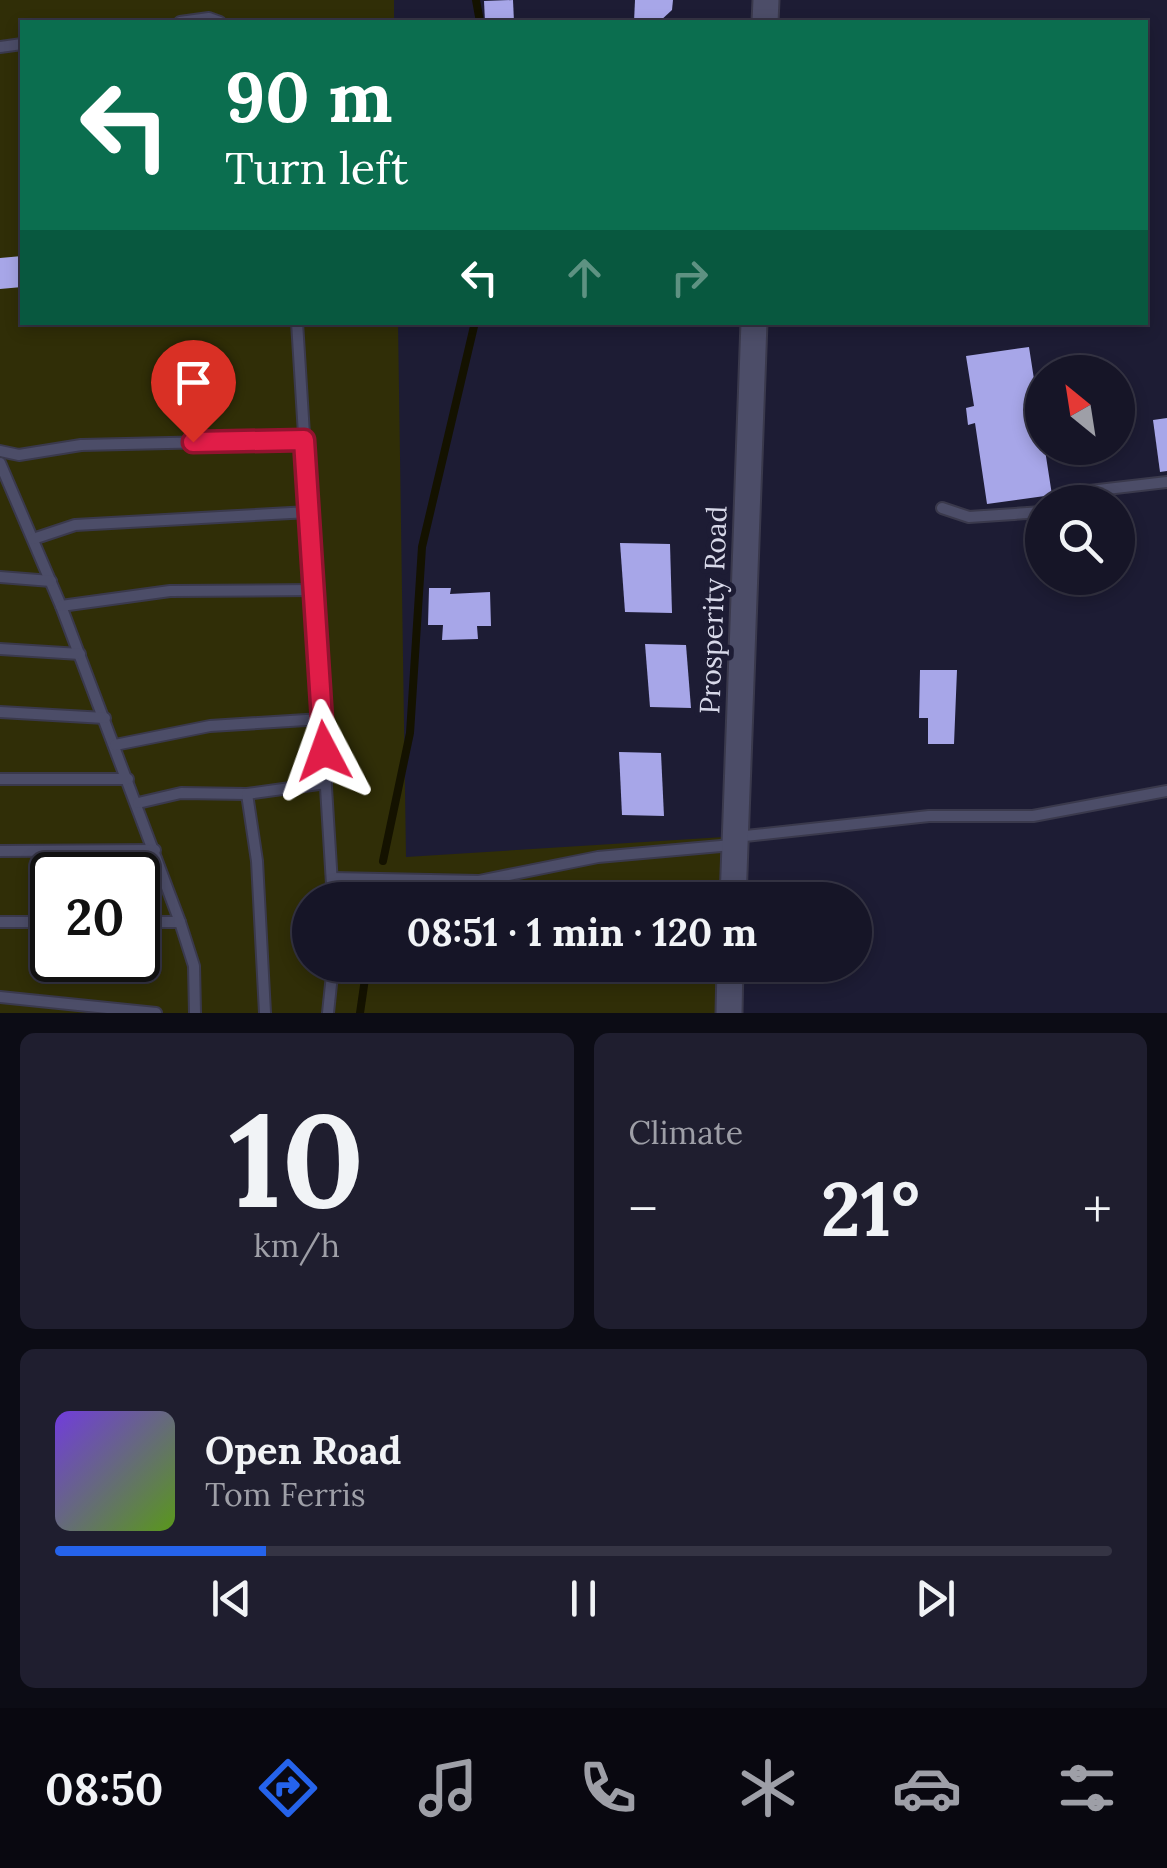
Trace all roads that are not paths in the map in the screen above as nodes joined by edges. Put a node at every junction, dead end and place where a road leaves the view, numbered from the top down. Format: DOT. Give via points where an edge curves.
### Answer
graph roads {
  1 [pos="297,325"];
  2 [pos="754,325"];
  3 [pos="304,440"];
  4 [pos="0,452"];
  5 [pos="0,463"];
  6 [pos="1167,482"];
  7 [pos="1135,486"];
  8 [pos="942,508"];
  9 [pos="309,512"];
  10 [pos="1025,513"];
  11 [pos="33,539"];
  12 [pos="0,577"];
  13 [pos="51,580"];
  14 [pos="314,590"];
  15 [pos="61,606"];
  16 [pos="0,649"];
  17 [pos="80,654"];
  18 [pos="0,712"];
  19 [pos="104,718"];
  20 [pos="322,720"];
  21 [pos="115,744"];
  22 [pos="0,778"];
  23 [pos="128,779"];
  24 [pos="326,783"];
  25 [pos="1167,790"];
  26 [pos="248,794"];
  27 [pos="138,803"];
  28 [pos="735,841"];
  29 [pos="154,850"];
  30 [pos="0,851"];
  31 [pos="332,878"];
  32 [pos="332,882"];
  33 [pos="734,882"];
  34 [pos="0,922"];
  35 [pos="30,922"];
  36 [pos="160,922"];
  37 [pos="180,922"];
  38 [pos="331,982"];
  39 [pos="729,982"];
  40 [pos="0,998"];
  41 [pos="156,1013"];
  42 [pos="194,1013"];
  43 [pos="265,1013"];
  44 [pos="328,1013"];
  45 [pos="728,1013"];
  1 -- 3 [label="lane"];
  2 -- 28 [label="street, Prosperity Road"];
  3 -- 4 [label="lane"];
  3 -- 9 [label="lane"];
  5 -- 11 [label="lane"];
  6 -- 7 [label="lane"];
  8 -- 10 [label="lane" via="969,517"];
  9 -- 11 [label="lane" via="75,526"];
  9 -- 14 [label="lane"];
  11 -- 13 [label="lane"];
  12 -- 13 [label="lane"];
  13 -- 15 [label="lane"];
  14 -- 15 [label="lane" via="170,592"];
  14 -- 20 [label="lane"];
  15 -- 17 [label="lane"];
  16 -- 17 [label="lane"];
  17 -- 19 [label="lane"];
  18 -- 19 [label="lane"];
  19 -- 21 [label="lane"];
  20 -- 21 [label="lane" via="210,726"];
  20 -- 24 [label="lane"];
  21 -- 23 [label="lane"];
  22 -- 23 [label="lane"];
  23 -- 27 [label="lane"];
  24 -- 26 [label="lane"];
  24 -- 31 [label="lane"];
  25 -- 28 [label="lane" via="1033,816 929,816"];
  26 -- 27 [label="lane" via="181,793"];
  26 -- 43 [label="lane"];
  27 -- 29 [label="lane"];
  28 -- 31 [label="lane" via="598,857 479,881"];
  28 -- 33 [label="street, Prosperity Road"];
  29 -- 30 [label="lane"];
  29 -- 37 [label="lane"];
  31 -- 32 [label="lane"];
  34 -- 35 [label="lane"];
  36 -- 37 [label="lane"];
  37 -- 42 [label="lane" via="194,966"];
  38 -- 44 [label="lane"];
  39 -- 45 [label="street"];
  40 -- 41 [label="lane"];
}
